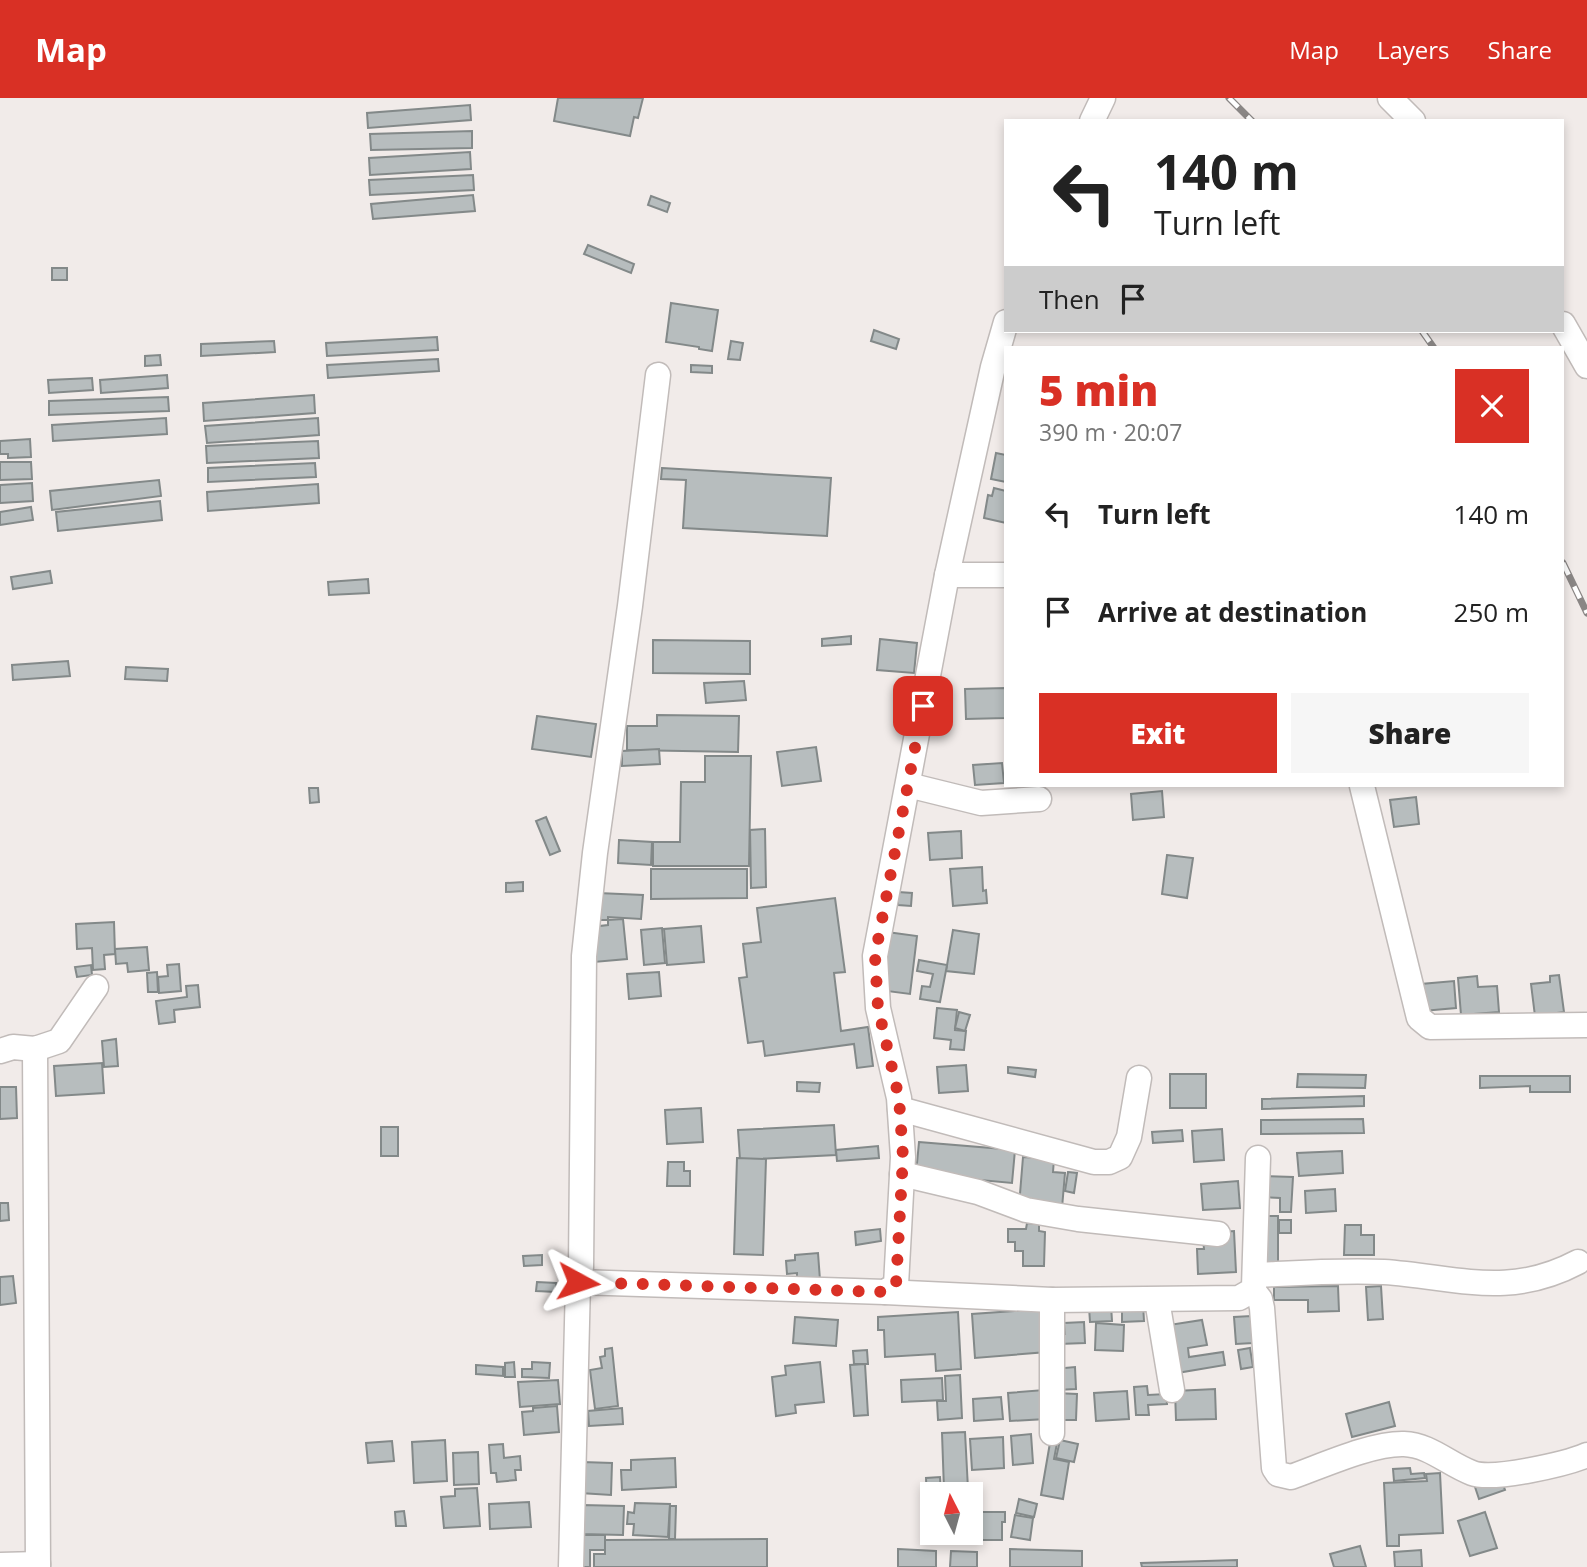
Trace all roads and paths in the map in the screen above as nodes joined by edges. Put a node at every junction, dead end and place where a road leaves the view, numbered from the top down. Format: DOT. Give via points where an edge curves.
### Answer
graph roads {
  1 [pos="1103,98"];
  2 [pos="1390,98"];
  3 [pos="1093,119"];
  4 [pos="1411,119"];
  5 [pos="1564,326"];
  6 [pos="1004,328"];
  7 [pos="1587,366"];
  8 [pos="658,375"];
  9 [pos="947,575"];
  10 [pos="1004,575"];
  11 [pos="908,785"];
  12 [pos="1362,787"];
  13 [pos="1039,799"];
  14 [pos="96,987"];
  15 [pos="1587,1025"];
  16 [pos="35,1049"];
  17 [pos="0,1051"];
  18 [pos="1139,1078"];
  19 [pos="900,1109"];
  20 [pos="1258,1158"];
  21 [pos="902,1174"];
  22 [pos="1218,1234"];
  23 [pos="1578,1262"];
  24 [pos="578,1282"];
  25 [pos="1254,1283"];
  26 [pos="885,1292"];
  27 [pos="1052,1300"];
  28 [pos="1157,1300"];
  29 [pos="1172,1390"];
  30 [pos="1052,1433"];
  31 [pos="1587,1455"];
  32 [pos="0,1565"];
  33 [pos="38,1566"];
  34 [pos="570,1567"];
  1 -- 3 [label="street"];
  2 -- 4 [label="street"];
  5 -- 7 [label="street"];
  6 -- 9 [label="street"];
  8 -- 24 [label="street" via="584,956"];
  9 -- 10 [label="street"];
  9 -- 11 [label="street"];
  11 -- 13 [label="street" via="981,803"];
  11 -- 19 [label="street" via="875,956 878,1008"];
  12 -- 15 [label="street" via="1419,1018 1430,1027"];
  14 -- 16 [label="street" via="59,1041"];
  16 -- 17 [label="street"];
  16 -- 33 [label="street"];
  18 -- 19 [label="street" via="1129,1137 1120,1157 1109,1162 1094,1162"];
  19 -- 21 [label="street"];
  20 -- 25 [label="street"];
  21 -- 22 [label="street" via="978,1192 1026,1210"];
  21 -- 26 [label="street" via="896,1285"];
  23 -- 25 [label="street" via="1538,1279 1495,1284 1360,1271"];
  24 -- 26 [label="street"];
  24 -- 34 [label="street"];
  25 -- 28 [label="street" via="1239,1298"];
  25 -- 31 [label="street" via="1262,1308 1278,1475 1291,1476 1384,1445 1424,1447 1488,1476"];
  26 -- 27 [label="street"];
  27 -- 28 [label="street"];
  27 -- 30 [label="street"];
  28 -- 29 [label="street"];
  32 -- 33 [label="street"];
}
